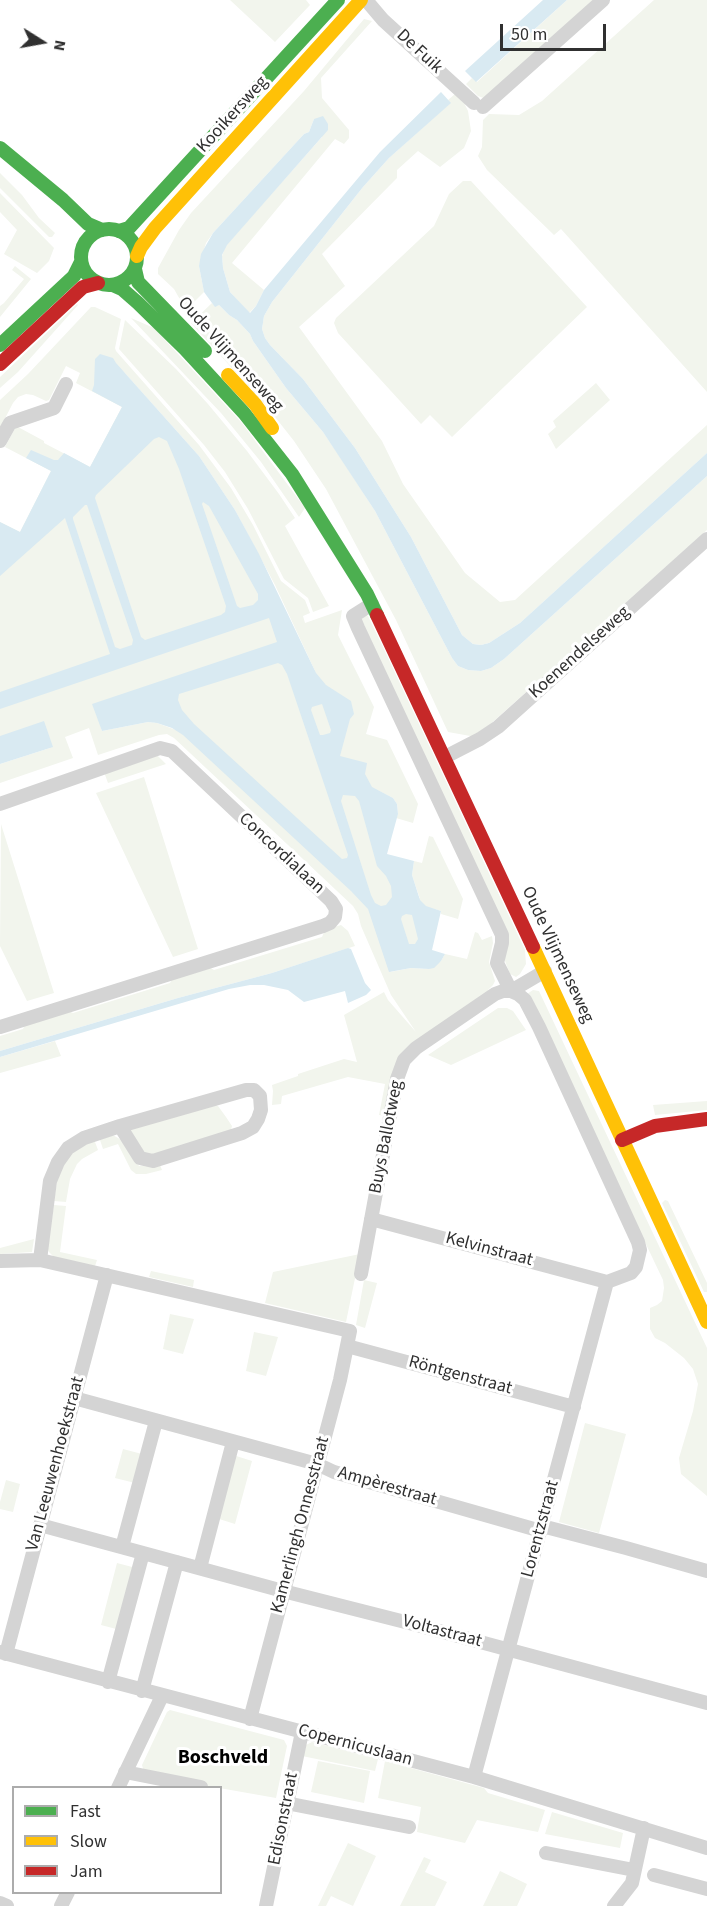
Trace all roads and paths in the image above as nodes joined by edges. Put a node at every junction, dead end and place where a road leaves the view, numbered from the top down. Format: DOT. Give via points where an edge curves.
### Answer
graph roads {
  1 [pos="338,0"];
  2 [pos="361,0"];
  3 [pos="366,0"];
  4 [pos="603,0"];
  5 [pos="0,148"];
  6 [pos="0,159"];
  7 [pos="53,209"];
  8 [pos="102,230"];
  9 [pos="119,231"];
  10 [pos="81,262"];
  11 [pos="136,262"];
  12 [pos="98,284"];
  13 [pos="113,285"];
  14 [pos="0,345"];
  15 [pos="0,364"];
  16 [pos="66,384"];
  17 [pos="0,441"];
  18 [pos="707,539"];
  19 [pos="369,599"];
  20 [pos="445,757"];
  21 [pos="0,804"];
  22 [pos="545,971"];
  23 [pos="511,991"];
  24 [pos="0,1027"];
  25 [pos="707,1119"];
  26 [pos="120,1126"];
  27 [pos="622,1140"];
  28 [pos="371,1219"];
  29 [pos="40,1260"];
  30 [pos="0,1261"];
  31 [pos="361,1274"];
  32 [pos="107,1275"];
  33 [pos="607,1282"];
  34 [pos="707,1322"];
  35 [pos="347,1346"];
  36 [pos="74,1398"];
  37 [pos="574,1407"];
  38 [pos="156,1420"];
  39 [pos="234,1442"];
  40 [pos="317,1464"];
  41 [pos="40,1525"];
  42 [pos="541,1528"];
  43 [pos="122,1547"];
  44 [pos="142,1553"];
  45 [pos="177,1562"];
  46 [pos="200,1568"];
  47 [pos="707,1571"];
  48 [pos="283,1591"];
  49 [pos="509,1650"];
  50 [pos="3,1653"];
  51 [pos="108,1682"];
  52 [pos="142,1690"];
  53 [pos="162,1696"];
  54 [pos="707,1703"];
  55 [pos="250,1719"];
  56 [pos="302,1732"];
  57 [pos="125,1772"];
  58 [pos="474,1777"];
  59 [pos="119,1786"];
  60 [pos="196,1786"];
  61 [pos="286,1803"];
  62 [pos="408,1827"];
  63 [pos="644,1828"];
  64 [pos="707,1848"];
  65 [pos="546,1853"];
  66 [pos="634,1870"];
  67 [pos="654,1875"];
  68 [pos="707,1889"];
  69 [pos="0,1903"];
  70 [pos="7,1906"];
  71 [pos="266,1906"];
  72 [pos="614,1906"];
  1 -- 9 [label="street, Kooikersweg" via="129,228"];
  2 -- 11 [label="street, Kooikersweg" via="155,228"];
  3 -- 4 [label="street, De Fuik" via="478,105"];
  5 -- 8 [label="street" via="88,224"];
  6 -- 7 [label="street"];
  8 -- 9 [label="street"];
  8 -- 10 [label="street" via="80,239"];
  9 -- 11 [label="street" via="134,245"];
  10 -- 12 [label="street" via="87,276"];
  10 -- 14 [label="street" via="74,276"];
  11 -- 13 [label="street" via="124,281"];
  11 -- 19 [label="street, Oude Vlijmenseweg" via="138,282 255,404 300,466 323,503"];
  12 -- 13 [label="street"];
  12 -- 15 [label="street" via="83,287"];
  13 -- 19 [label="street, Oude Vlijmenseweg" via="126,292 185,349 244,413 291,474"];
  16 -- 17 [label="street" via="54,408 10,423"];
  18 -- 20 [label="street, Koenendelseweg" via="498,727"];
  19 -- 20 [label="street, Oude Vlijmenseweg"];
  19 -- 23 [label="street" via="353,616 357,628 502,935 498,963"];
  20 -- 22 [label="street, Oude Vlijmenseweg"];
  21 -- 24 [label="street, Concordialaan" via="160,748 172,751 336,909 330,923 323,926"];
  22 -- 23 [label="street, Buys Ballotweg"];
  22 -- 27 [label="street, Oude Vlijmenseweg"];
  23 -- 28 [label="street, Buys Ballotweg" via="495,994 404,1060"];
  23 -- 33 [label="street" via="525,1000 539,1027 638,1242 636,1267 631,1273"];
  25 -- 27 [label="street" via="654,1126"];
  26 -- 26 [label="street" via="246,1090 254,1090 260,1096 261,1110 253,1127 153,1161 140,1158"];
  26 -- 29 [label="street" via="84,1138 68,1148 58,1162 50,1181"];
  27 -- 34 [label="street, Oude Vlijmenseweg"];
  28 -- 31 [label="street, Buys Ballotweg"];
  28 -- 33 [label="street, Kelvinstraat"];
  29 -- 30 [label="street"];
  29 -- 32 [label="street"];
  32 -- 35 [label="street, Kamerlingh Onnesstraat" via="350,1331"];
  32 -- 36 [label="street, Van Leeuwenhoekstraat"];
  33 -- 37 [label="street, Lorentzstraat"];
  35 -- 37 [label="street, Röntgenstraat"];
  35 -- 40 [label="street, Kamerlingh Onnesstraat"];
  36 -- 38 [label="street, Ampèrestraat"];
  36 -- 41 [label="street, Van Leeuwenhoekstraat"];
  37 -- 42 [label="street, Lorentzstraat"];
  38 -- 39 [label="street, Ampèrestraat"];
  38 -- 43 [label="street"];
  39 -- 40 [label="street, Ampèrestraat"];
  39 -- 46 [label="street"];
  40 -- 42 [label="street, Ampèrestraat" via="334,1472"];
  40 -- 48 [label="street, Kamerlingh Onnesstraat"];
  41 -- 43 [label="street, Voltastraat"];
  41 -- 50 [label="street, Van Leeuwenhoekstraat"];
  42 -- 47 [label="street, Ampèrestraat"];
  42 -- 49 [label="street, Lorentzstraat"];
  43 -- 44 [label="street, Voltastraat"];
  44 -- 45 [label="street, Voltastraat"];
  44 -- 51 [label="street"];
  45 -- 46 [label="street, Voltastraat"];
  45 -- 52 [label="street"];
  46 -- 48 [label="street, Voltastraat"];
  48 -- 49 [label="street, Voltastraat"];
  48 -- 55 [label="street, Kamerlingh Onnesstraat"];
  49 -- 54 [label="street, Voltastraat"];
  49 -- 58 [label="street, Lorentzstraat"];
  50 -- 51 [label="street, Copernicuslaan"];
  51 -- 52 [label="street, Copernicuslaan"];
  52 -- 53 [label="street, Copernicuslaan"];
  53 -- 55 [label="street, Copernicuslaan"];
  53 -- 57 [label="street"];
  55 -- 56 [label="street, Copernicuslaan"];
  56 -- 58 [label="street, Copernicuslaan"];
  56 -- 61 [label="street, Edisonstraat"];
  57 -- 59 [label="street"];
  57 -- 60 [label="street"];
  58 -- 63 [label="street, Copernicuslaan"];
  61 -- 62 [label="street"];
  61 -- 71 [label="street, Edisonstraat"];
  63 -- 64 [label="street, Copernicuslaan"];
  63 -- 66 [label="street"];
  65 -- 66 [label="street"];
  66 -- 72 [label="street" via="632,1883"];
  67 -- 68 [label="street"];
  69 -- 70 [label="street"];
}
